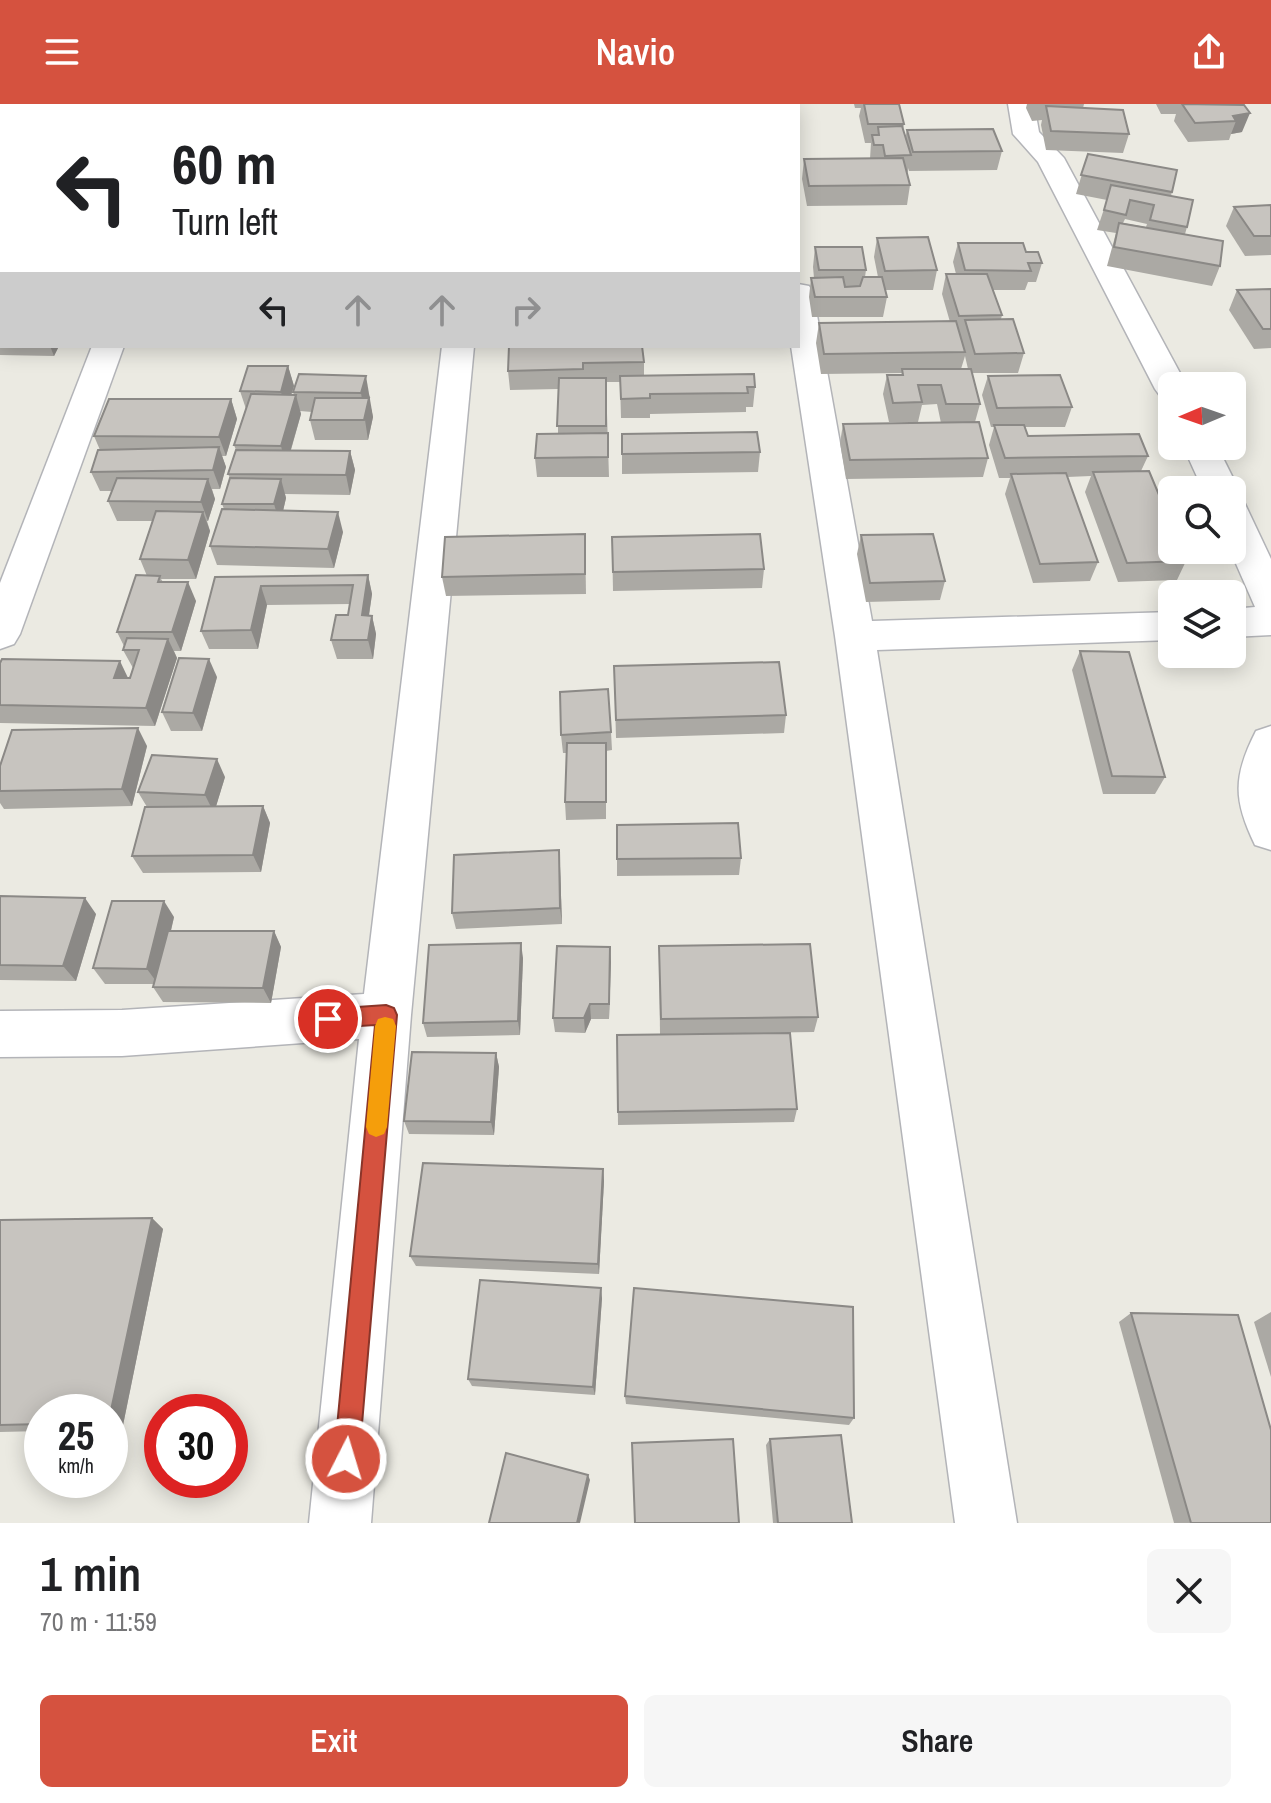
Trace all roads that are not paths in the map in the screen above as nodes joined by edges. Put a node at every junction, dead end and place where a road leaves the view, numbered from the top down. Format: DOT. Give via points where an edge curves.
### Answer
graph roads {
  1 [pos="1021,104"];
  2 [pos="800,305"];
  3 [pos="107,348"];
  4 [pos="458,348"];
  5 [pos="1163,372"];
  6 [pos="1246,545"];
  7 [pos="1271,601"];
  8 [pos="1271,621"];
  9 [pos="1246,622"];
  10 [pos="1158,626"];
  11 [pos="0,634"];
  12 [pos="855,636"];
  13 [pos="1271,743"];
  14 [pos="1271,832"];
  15 [pos="386,1015"];
  16 [pos="0,1034"];
  17 [pos="340,1523"];
  18 [pos="986,1523"];
  1 -- 5 [label="street" via="1026,134 1050,158"];
  2 -- 12 [label="street"];
  3 -- 11 [label="street"];
  4 -- 15 [label="street"];
  6 -- 7 [label="street"];
  8 -- 9 [label="street"];
  10 -- 12 [label="street"];
  12 -- 18 [label="street"];
  13 -- 14 [label="street" via="1256,782"];
  15 -- 16 [label="street" via="122,1033"];
  15 -- 17 [label="street"];
}
